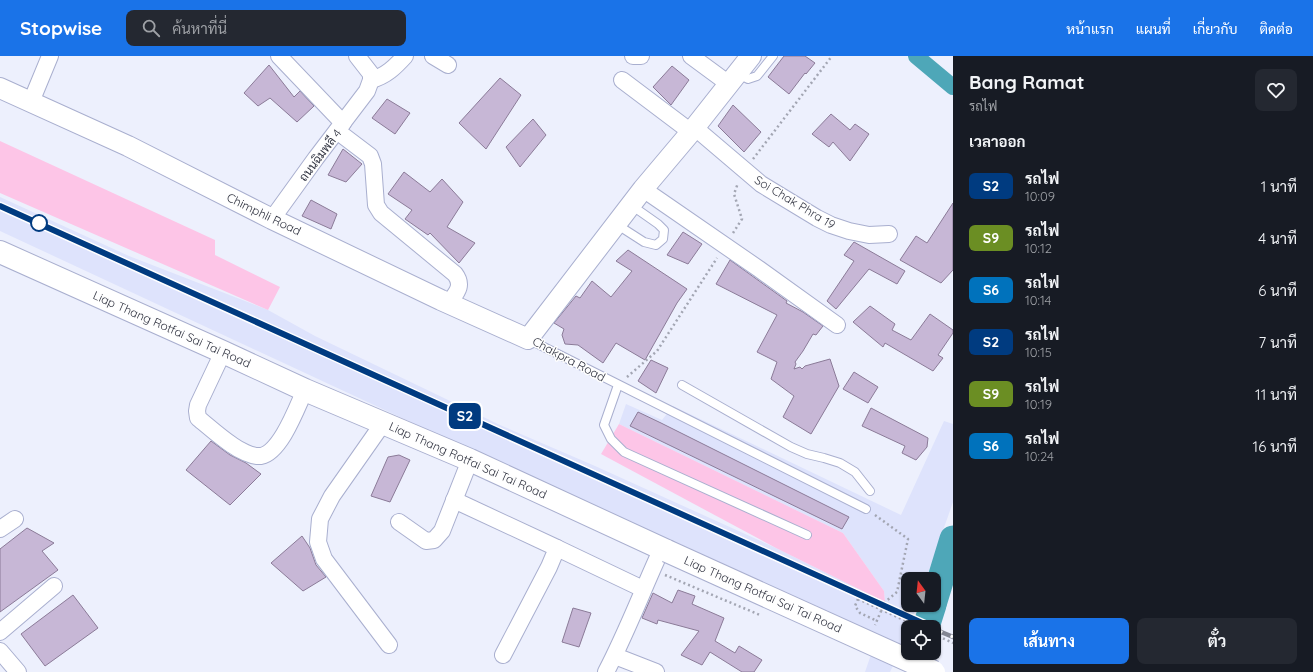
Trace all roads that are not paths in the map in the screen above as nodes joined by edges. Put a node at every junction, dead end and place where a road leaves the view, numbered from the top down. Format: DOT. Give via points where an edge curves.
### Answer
graph roads {
  1 [pos="50,56"];
  2 [pos="279,56"];
  3 [pos="357,56"];
  4 [pos="405,56"];
  5 [pos="433,56"];
  6 [pos="633,56"];
  7 [pos="641,56"];
  8 [pos="691,56"];
  9 [pos="751,56"];
  10 [pos="773,56"];
  11 [pos="448,65"];
  12 [pos="733,79"];
  13 [pos="622,80"];
  14 [pos="369,86"];
  15 [pos="0,88"];
  16 [pos="31,102"];
  17 [pos="340,127"];
  18 [pos="692,130"];
  19 [pos="642,189"];
  20 [pos="631,205"];
  21 [pos="272,219"];
  22 [pos="616,224"];
  23 [pos="889,234"];
  24 [pos="0,252"];
  25 [pos="449,303"];
  26 [pos="837,325"];
  27 [pos="528,339"];
  28 [pos="223,352"];
  29 [pos="618,385"];
  30 [pos="682,385"];
  31 [pos="305,390"];
  32 [pos="382,422"];
  33 [pos="470,460"];
  34 [pos="870,491"];
  35 [pos="454,500"];
  36 [pos="866,509"];
  37 [pos="15,519"];
  38 [pos="399,522"];
  39 [pos="0,529"];
  40 [pos="807,535"];
  41 [pos="557,548"];
  42 [pos="664,550"];
  43 [pos="54,586"];
  44 [pos="643,589"];
  45 [pos="0,632"];
  46 [pos="389,645"];
  47 [pos="0,651"];
  48 [pos="503,655"];
  49 [pos="615,656"];
  50 [pos="18,672"];
  51 [pos="606,672"];
  52 [pos="656,672"];
  53 [pos="934,672"];
  1 -- 16 [label="street"];
  2 -- 17 [label="street"];
  3 -- 14 [label="street" via="371,74"];
  4 -- 14 [label="street" via="397,66"];
  5 -- 11 [label="street"];
  6 -- 7 [label="street"];
  8 -- 12 [label="street"];
  9 -- 12 [label="street, Chakpra Road"];
  10 -- 12 [label="lane" via="757,76"];
  12 -- 18 [label="street, Chakpra Road"];
  13 -- 18 [label="street, Soi Chak Phra 19"];
  14 -- 17 [label="street, ถนนฉิมพลี 4"];
  15 -- 16 [label="street, Chimphli Road"];
  16 -- 21 [label="street, Chimphli Road" via="128,146"];
  17 -- 21 [label="street, ถนนฉิมพลี 4"];
  17 -- 25 [label="street" via="370,156 373,164 376,205 381,212 459,279 460,287"];
  18 -- 19 [label="street, Chakpra Road"];
  18 -- 23 [label="street, Soi Chak Phra 19" via="761,184 832,226 869,235"];
  19 -- 20 [label="street, Chakpra Road"];
  19 -- 26 [label="street"];
  20 -- 22 [label="street, Chakpra Road"];
  20 -- 22 [label="lane" via="664,230 663,239 656,245 644,242"];
  21 -- 25 [label="street, Chimphli Road"];
  22 -- 27 [label="street, Chakpra Road"];
  24 -- 28 [label="main road, Liap Thang Rotfai Sai Tai Road"];
  25 -- 27 [label="street, Chimphli Road"];
  27 -- 29 [label="lane, Chakpra Road"];
  28 -- 31 [label="main road, Liap Thang Rotfai Sai Tai Road"];
  28 -- 31 [label="street" via="198,404 198,418 233,446 252,455 268,453 279,442"];
  29 -- 36 [label="lane, Chakpra Road"];
  29 -- 40 [label="lane" via="604,425 611,439 624,452"];
  30 -- 34 [label="lane" via="791,447 840,463 855,472"];
  31 -- 32 [label="main road, Liap Thang Rotfai Sai Tai Road"];
  32 -- 33 [label="main road, Liap Thang Rotfai Sai Tai Road"];
  32 -- 46 [label="street" via="332,496 320,519 318,542 324,559"];
  33 -- 35 [label="street"];
  33 -- 42 [label="main road, Liap Thang Rotfai Sai Tai Road"];
  35 -- 38 [label="street" via="442,531 434,540 426,541"];
  35 -- 41 [label="street"];
  37 -- 39 [label="street"];
  41 -- 44 [label="street"];
  41 -- 48 [label="street"];
  42 -- 44 [label="street"];
  42 -- 53 [label="main road, Liap Thang Rotfai Sai Tai Road, bridge"];
  43 -- 45 [label="street"];
  44 -- 49 [label="street"];
  47 -- 50 [label="street"];
  49 -- 51 [label="street"];
  49 -- 52 [label="street"];
}
